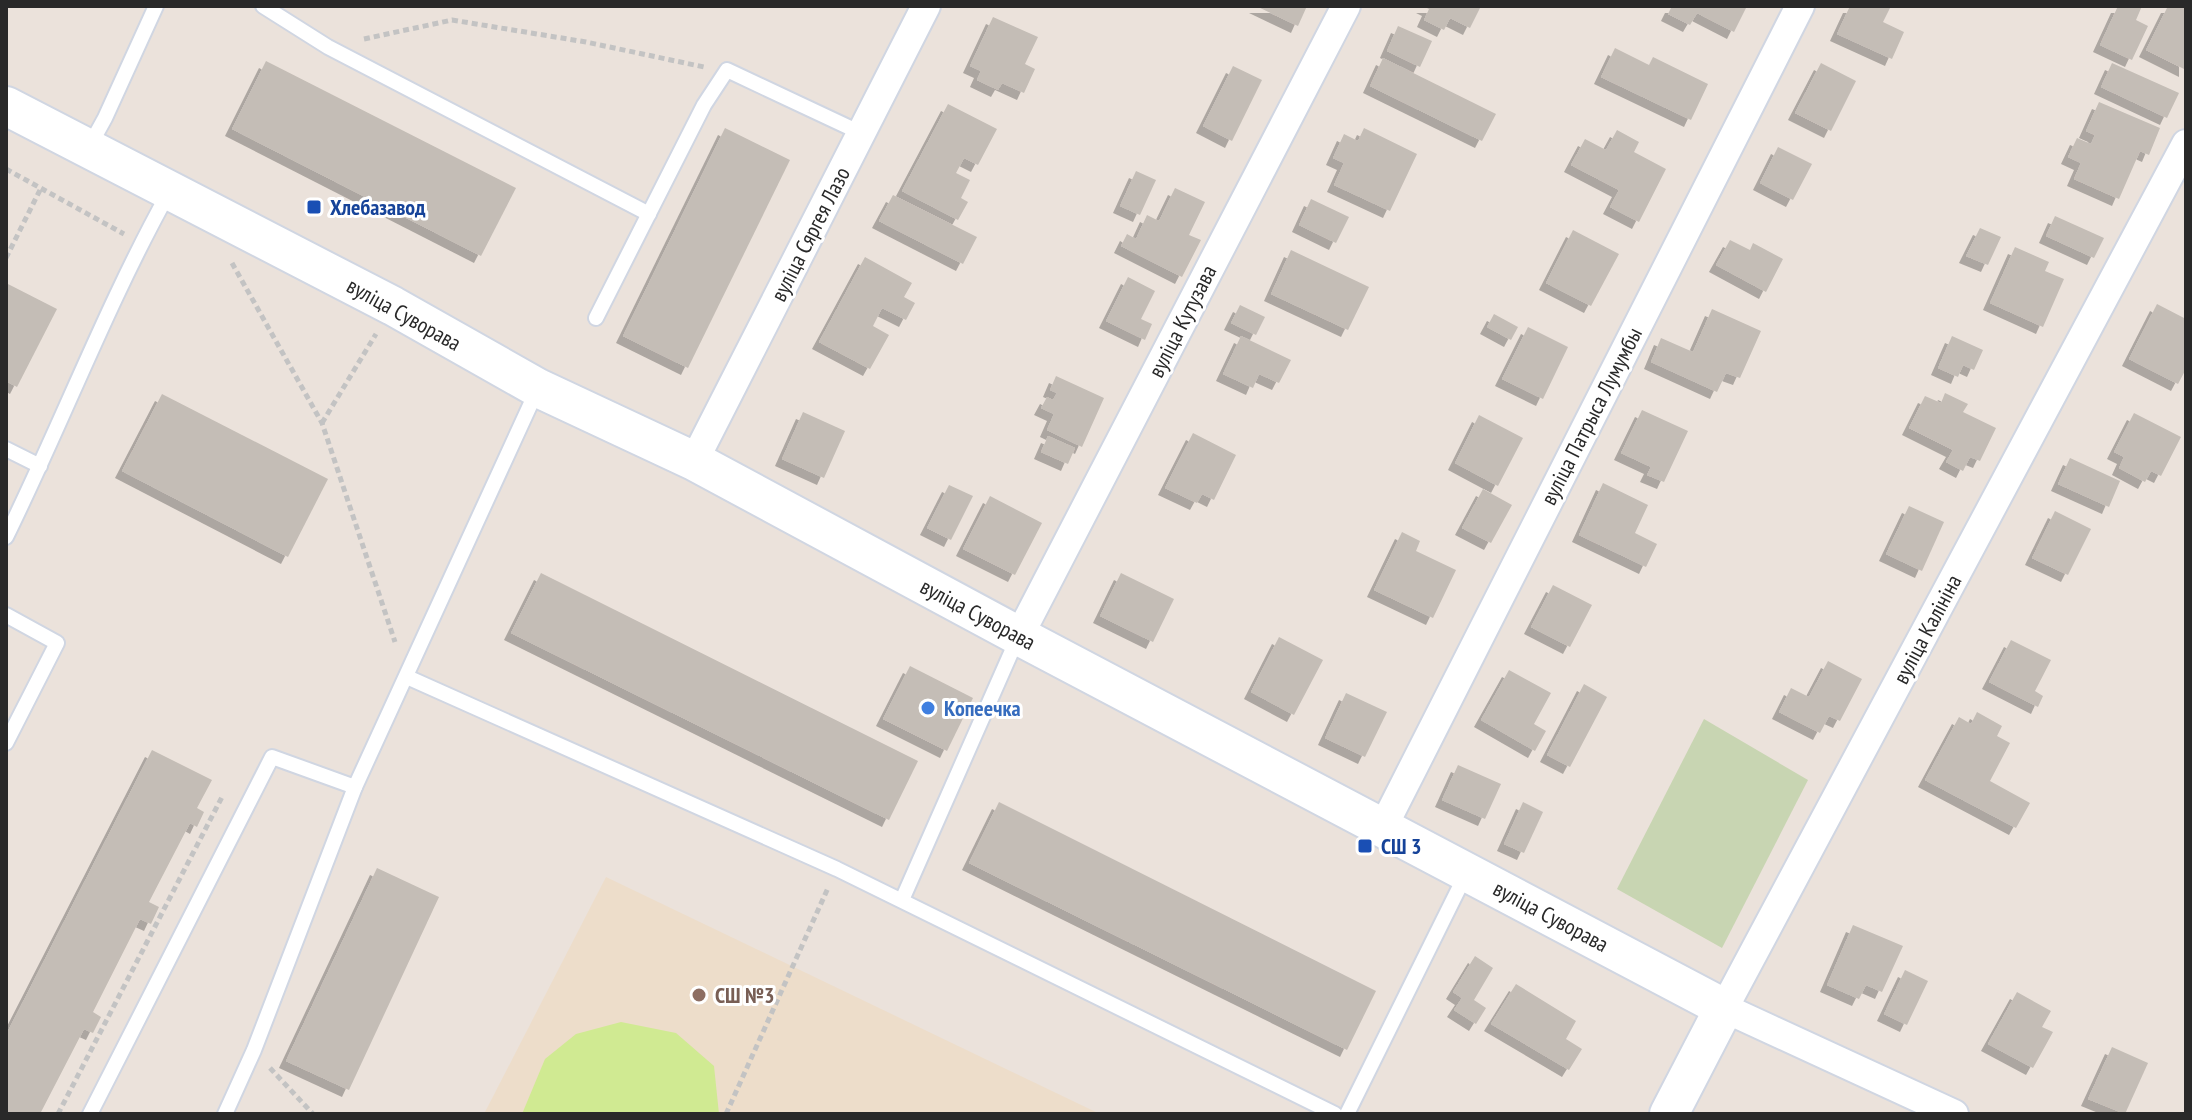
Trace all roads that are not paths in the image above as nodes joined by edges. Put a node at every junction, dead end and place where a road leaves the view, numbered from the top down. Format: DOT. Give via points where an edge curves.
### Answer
graph roads {
  1 [pos="156,6"];
  2 [pos="263,6"];
  3 [pos="926,6"];
  4 [pos="1346,6"];
  5 [pos="1800,6"];
  6 [pos="6,106"];
  7 [pos="861,133"];
  8 [pos="2186,144"];
  9 [pos="88,149"];
  10 [pos="170,191"];
  11 [pos="649,214"];
  12 [pos="596,318"];
  13 [pos="538,388"];
  14 [pos="6,449"];
  15 [pos="694,461"];
  16 [pos="40,466"];
  17 [pos="27,495"];
  18 [pos="6,502"];
  19 [pos="6,537"];
  20 [pos="6,615"];
  21 [pos="1019,636"];
  22 [pos="407,677"];
  23 [pos="6,743"];
  24 [pos="355,787"];
  25 [pos="1383,827"];
  26 [pos="1467,872"];
  27 [pos="902,900"];
  28 [pos="1724,1008"];
  29 [pos="90,1114"];
  30 [pos="225,1114"];
  31 [pos="1335,1114"];
  32 [pos="1347,1114"];
  33 [pos="1669,1114"];
  34 [pos="1954,1114"];
  1 -- 9 [label="lane"];
  2 -- 11 [label="lane" via="328,47"];
  3 -- 7 [label="street, вуліца Сяргея Лазо"];
  4 -- 21 [label="street, вуліца Кутузава"];
  5 -- 25 [label="street, вуліца Патрыса Лумумбы"];
  6 -- 9 [label="main road, вуліца Суворава"];
  7 -- 11 [label="lane" via="727,70"];
  7 -- 15 [label="street, вуліца Сяргея Лазо"];
  8 -- 28 [label="street, вуліца Калініна"];
  9 -- 10 [label="main road, вуліца Суворава"];
  10 -- 13 [label="main road, вуліца Суворава"];
  10 -- 16 [label="lane"];
  11 -- 12 [label="lane"];
  13 -- 15 [label="main road, вуліца Суворава"];
  13 -- 22 [label="lane"];
  14 -- 16 [label="lane"];
  15 -- 21 [label="main road, вуліца Суворава"];
  16 -- 17 [label="lane"];
  17 -- 18 [label="lane"];
  17 -- 19 [label="lane"];
  20 -- 23 [label="lane" via="57,643"];
  21 -- 25 [label="main road, вуліца Суворава"];
  21 -- 27 [label="lane"];
  22 -- 24 [label="lane"];
  22 -- 27 [label="lane"];
  24 -- 29 [label="lane" via="272,757"];
  24 -- 30 [label="lane"];
  25 -- 26 [label="main road, вуліца Суворава"];
  26 -- 28 [label="main road, вуліца Суворава"];
  26 -- 32 [label="lane"];
  27 -- 31 [label="lane"];
  28 -- 33 [label="main road, вуліца Калініна"];
  28 -- 34 [label="street, вуліца Суворава"];
}
